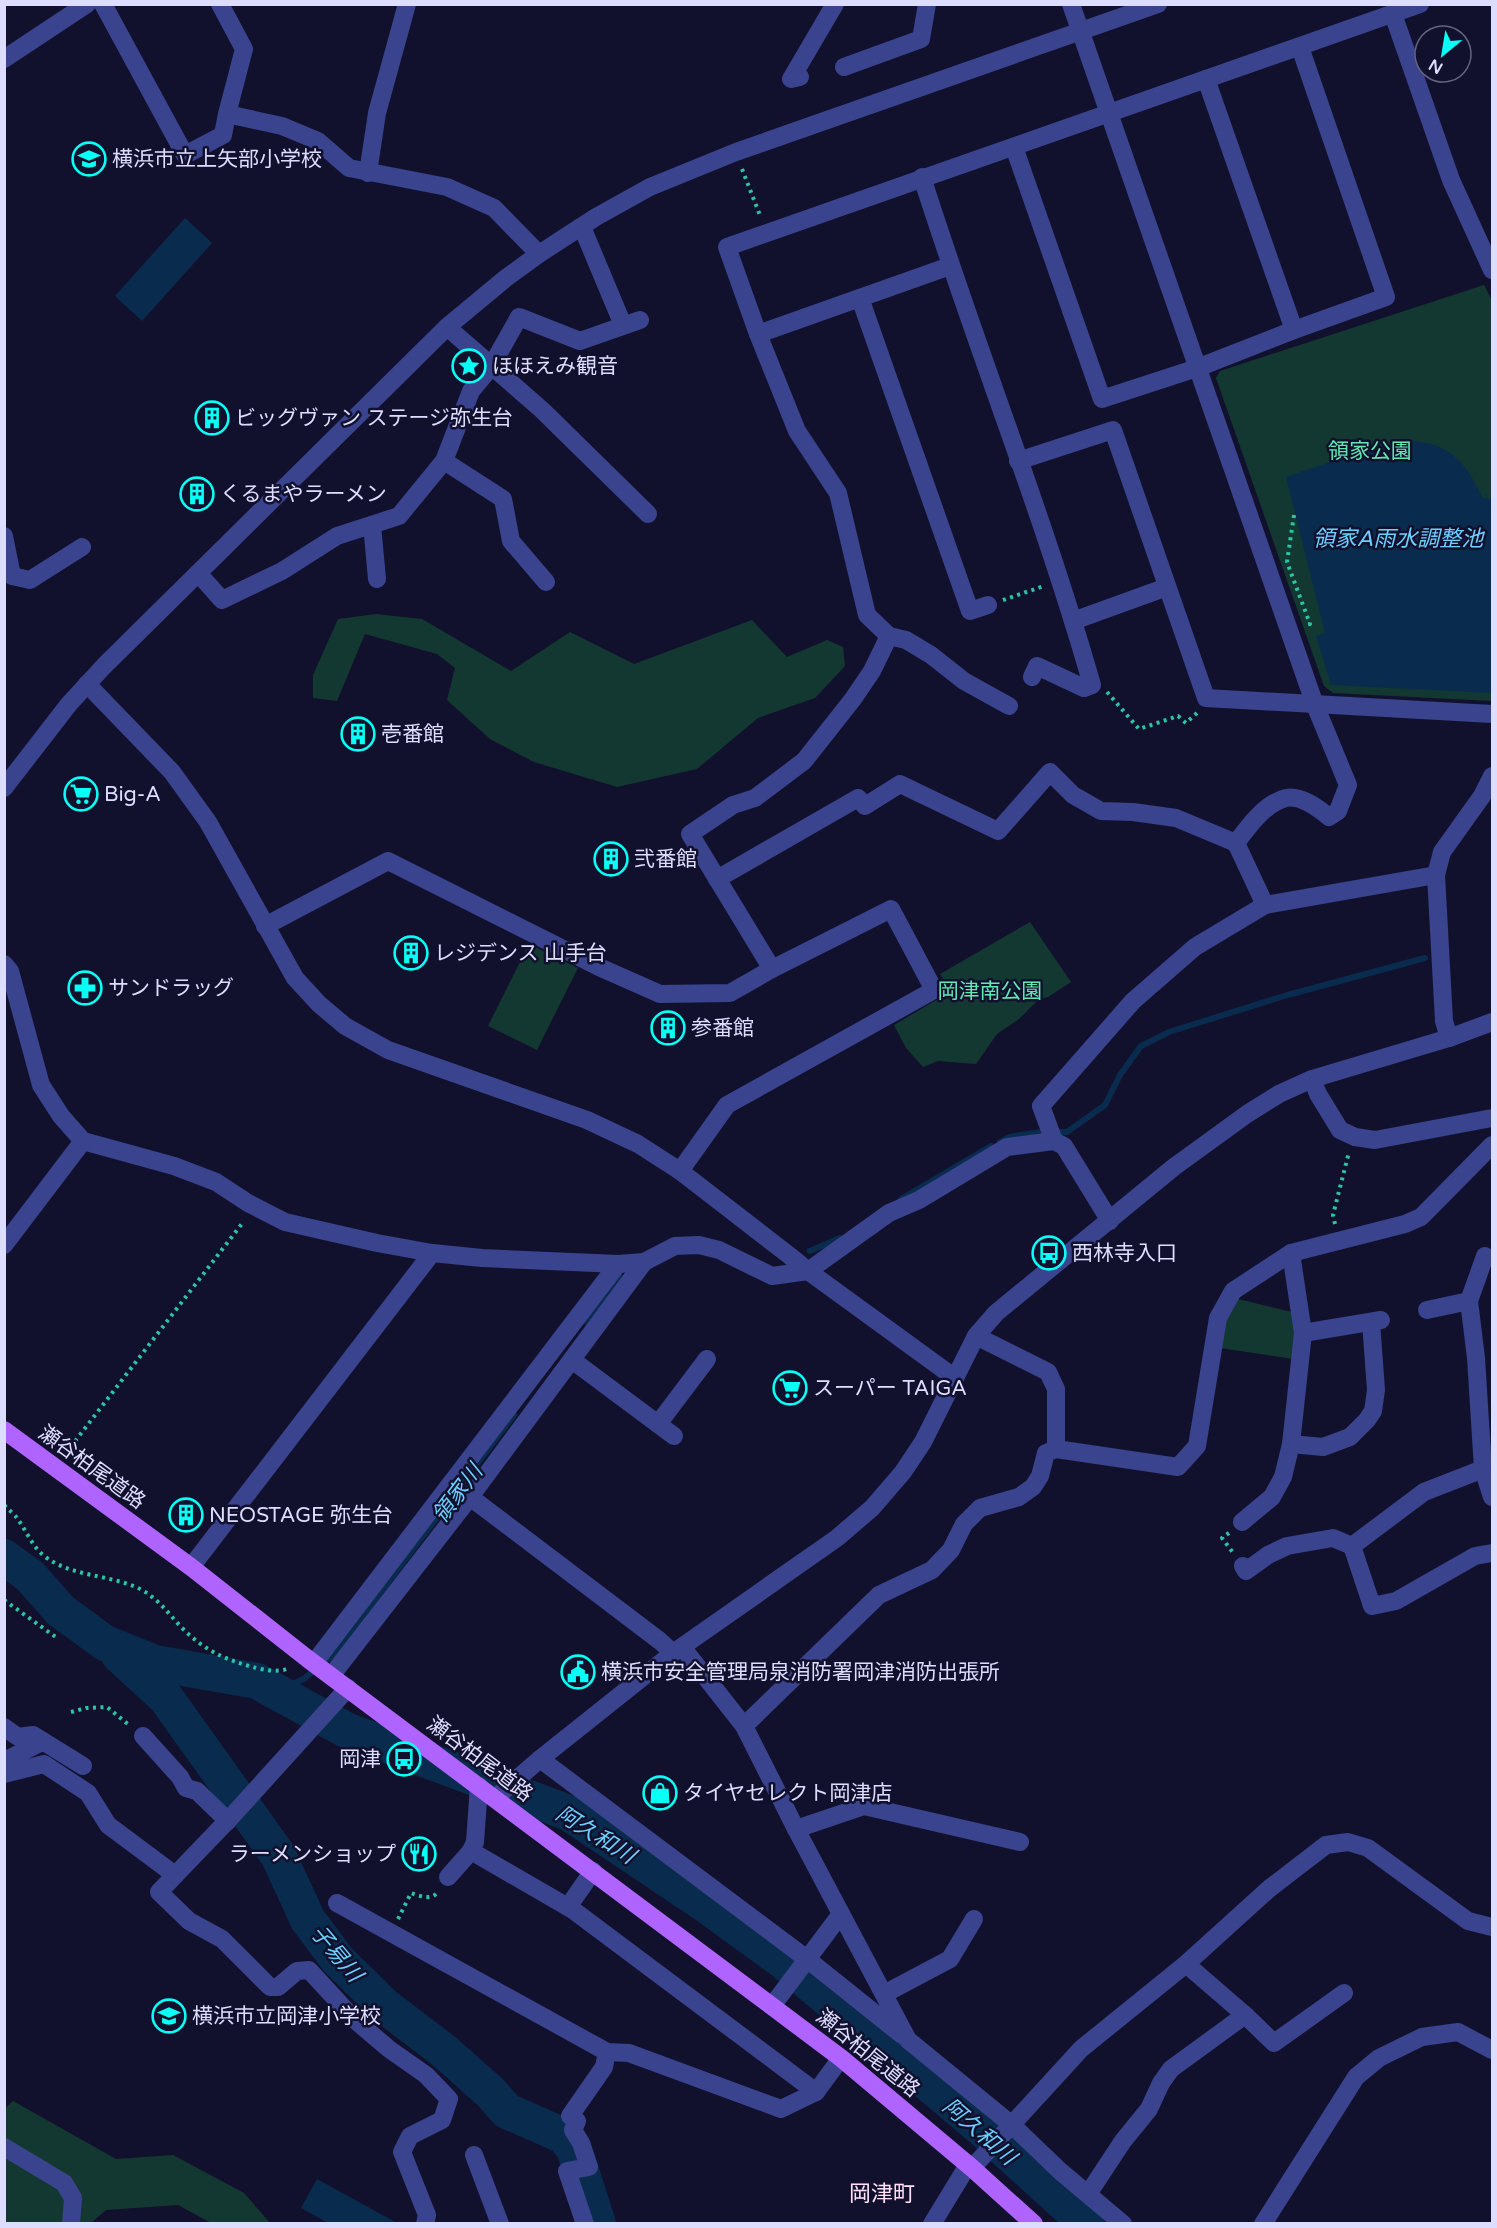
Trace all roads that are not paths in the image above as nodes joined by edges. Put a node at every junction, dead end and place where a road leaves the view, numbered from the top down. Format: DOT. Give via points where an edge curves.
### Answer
graph roads {
  1 [pos="87,4"];
  2 [pos="103,4"];
  3 [pos="220,4"];
  4 [pos="407,4"];
  5 [pos="835,4"];
  6 [pos="927,4"];
  7 [pos="1071,4"];
  8 [pos="1158,4"];
  9 [pos="1420,4"];
  10 [pos="1393,14"];
  11 [pos="1081,33"];
  12 [pos="1300,47"];
  13 [pos="4,59"];
  14 [pos="844,67"];
  15 [pos="800,77"];
  16 [pos="1206,79"];
  17 [pos="227,114"];
  18 [pos="1108,114"];
  19 [pos="1014,147"];
  20 [pos="368,173"];
  21 [pos="922,177"];
  22 [pos="582,227"];
  23 [pos="539,254"];
  24 [pos="950,266"];
  25 [pos="1492,270"];
  26 [pos="860,298"];
  27 [pos="447,327"];
  28 [pos="1294,330"];
  29 [pos="758,334"];
  30 [pos="491,366"];
  31 [pos="1197,368"];
  32 [pos="444,461"];
  33 [pos="1018,461"];
  34 [pos="648,514"];
  35 [pos="372,525"];
  36 [pos="4,536"];
  37 [pos="82,547"];
  38 [pos="198,573"];
  39 [pos="377,579"];
  40 [pos="546,582"];
  41 [pos="1167,587"];
  42 [pos="988,605"];
  43 [pos="1073,621"];
  44 [pos="889,636"];
  45 [pos="1032,677"];
  46 [pos="87,684"];
  47 [pos="1316,705"];
  48 [pos="1009,706"];
  49 [pos="1492,714"];
  50 [pos="1492,776"];
  51 [pos="4,788"];
  52 [pos="1236,843"];
  53 [pos="1436,875"];
  54 [pos="717,879"];
  55 [pos="1265,905"];
  56 [pos="265,926"];
  57 [pos="4,964"];
  58 [pos="772,969"];
  59 [pos="1492,1022"];
  60 [pos="1449,1038"];
  61 [pos="1312,1079"];
  62 [pos="1492,1118"];
  63 [pos="83,1141"];
  64 [pos="1054,1141"];
  65 [pos="1492,1145"];
  66 [pos="680,1171"];
  67 [pos="1110,1221"];
  68 [pos="4,1245"];
  69 [pos="432,1253"];
  70 [pos="1291,1253"];
  71 [pos="1485,1256"];
  72 [pos="644,1262"];
  73 [pos="618,1264"];
  74 [pos="808,1271"];
  75 [pos="1469,1302"];
  76 [pos="1427,1310"];
  77 [pos="1303,1334"];
  78 [pos="976,1336"];
  79 [pos="707,1359"];
  80 [pos="572,1360"];
  81 [pos="955,1378"];
  82 [pos="658,1424"];
  83 [pos="4,1430"];
  84 [pos="674,1436"];
  85 [pos="1291,1444"];
  86 [pos="1056,1449"];
  87 [pos="1483,1469"];
  88 [pos="470,1497"];
  89 [pos="1492,1497"];
  90 [pos="1242,1522"];
  91 [pos="1352,1546"];
  92 [pos="1492,1553"];
  93 [pos="1243,1566"];
  94 [pos="192,1567"];
  95 [pos="678,1650"];
  96 [pos="311,1661"];
  97 [pos="331,1676"];
  98 [pos="342,1694"];
  99 [pos="744,1726"];
  100 [pos="4,1727"];
  101 [pos="143,1736"];
  102 [pos="42,1742"];
  103 [pos="540,1759"];
  104 [pos="4,1761"];
  105 [pos="82,1766"];
  106 [pos="4,1774"];
  107 [pos="479,1786"];
  108 [pos="495,1798"];
  109 [pos="230,1818"];
  110 [pos="796,1829"];
  111 [pos="1020,1842"];
  112 [pos="471,1851"];
  113 [pos="592,1871"];
  114 [pos="175,1875"];
  115 [pos="448,1877"];
  116 [pos="337,1903"];
  117 [pos="568,1907"];
  118 [pos="841,1914"];
  119 [pos="974,1919"];
  120 [pos="1492,1927"];
  121 [pos="805,1962"];
  122 [pos="1186,1964"];
  123 [pos="1344,1993"];
  124 [pos="884,1994"];
  125 [pos="772,2006"];
  126 [pos="1245,2014"];
  127 [pos="908,2040"];
  128 [pos="1492,2050"];
  129 [pos="607,2052"];
  130 [pos="841,2058"];
  131 [pos="816,2092"];
  132 [pos="1010,2127"];
  133 [pos="4,2147"];
  134 [pos="474,2155"];
  135 [pos="975,2163"];
  136 [pos="1088,2194"];
  137 [pos="71,2223"];
  138 [pos="425,2223"];
  139 [pos="500,2223"];
  140 [pos="585,2223"];
  141 [pos="932,2223"];
  142 [pos="1034,2223"];
  143 [pos="1123,2223"];
  144 [pos="1263,2223"];
  1 -- 13 [label="street"];
  2 -- 17 [label="street" via="185,155 223,135"];
  3 -- 17 [label="street" via="244,49"];
  4 -- 20 [label="street" via="377,113"];
  5 -- 15 [label="street" via="791,80"];
  6 -- 14 [label="street" via="921,39"];
  7 -- 11 [label="street"];
  8 -- 11 [label="street"];
  9 -- 10 [label="street"];
  10 -- 12 [label="street"];
  10 -- 25 [label="street" via="1451,180"];
  11 -- 18 [label="street"];
  11 -- 22 [label="street" via="736,152 650,187"];
  12 -- 16 [label="street"];
  12 -- 28 [label="street" via="1386,297"];
  16 -- 18 [label="street"];
  16 -- 28 [label="street"];
  17 -- 20 [label="street" via="282,126 318,141 349,168"];
  18 -- 19 [label="street"];
  18 -- 31 [label="street"];
  19 -- 21 [label="street"];
  19 -- 31 [label="street" via="1102,399"];
  20 -- 23 [label="street" via="447,187 494,208"];
  21 -- 24 [label="street"];
  21 -- 29 [label="street" via="727,247"];
  22 -- 23 [label="street"];
  22 -- 30 [label="street" via="631,323 580,341 519,317"];
  23 -- 27 [label="street"];
  24 -- 26 [label="street"];
  24 -- 33 [label="street"];
  26 -- 29 [label="street"];
  26 -- 42 [label="street" via="970,611"];
  27 -- 30 [label="street"];
  27 -- 38 [label="street"];
  28 -- 31 [label="street"];
  29 -- 44 [label="street" via="797,431 838,494 867,615"];
  30 -- 32 [label="street" via="471,391"];
  30 -- 34 [label="street"];
  31 -- 47 [label="street"];
  32 -- 35 [label="street" via="399,516"];
  32 -- 40 [label="street" via="503,499 511,541"];
  33 -- 41 [label="street" via="1113,430"];
  33 -- 43 [label="street"];
  35 -- 38 [label="street" via="337,536 282,571 222,600"];
  35 -- 39 [label="street"];
  36 -- 37 [label="street" via="12,576 30,580"];
  38 -- 46 [label="street"];
  41 -- 43 [label="street"];
  41 -- 47 [label="street" via="1206,698"];
  43 -- 45 [label="street" via="1092,685 1084,688 1037,666"];
  44 -- 48 [label="street" via="906,640 964,681"];
  44 -- 54 [label="street" via="853,699 804,761 755,798 733,805 690,834"];
  46 -- 51 [label="street"];
  46 -- 56 [label="street" via="172,772 208,822"];
  47 -- 49 [label="street"];
  47 -- 52 [label="street" via="1348,785 1338,811 1329,817 1312,803 1287,798 1250,824"];
  50 -- 53 [label="street" via="1442,852"];
  52 -- 54 [label="street" via="1176,818 1101,811 1073,795 1050,772 998,831 900,784 865,806 858,798"];
  52 -- 55 [label="street"];
  53 -- 55 [label="street"];
  53 -- 60 [label="street" via="1444,1022"];
  54 -- 58 [label="street"];
  55 -- 64 [label="street" via="1195,948 1134,1001 1100,1038 1041,1106"];
  56 -- 58 [label="street" via="388,861 660,994 730,993"];
  56 -- 66 [label="street" via="295,978 345,1026 388,1050 587,1120 638,1144"];
  57 -- 63 [label="street" via="10,971 41,1085"];
  58 -- 66 [label="street" via="891,909 934,990 727,1105"];
  59 -- 60 [label="street"];
  60 -- 61 [label="street"];
  61 -- 62 [label="street" via="1351,1144"];
  61 -- 67 [label="street" via="1247,1114 1174,1167"];
  63 -- 68 [label="street"];
  63 -- 69 [label="street" via="216,1182 285,1222"];
  64 -- 67 [label="street" via="1064,1146"];
  64 -- 74 [label="street" via="1007,1147 919,1200 889,1213"];
  65 -- 70 [label="street" via="1421,1217 1405,1224 1337,1233"];
  66 -- 74 [label="street"];
  67 -- 78 [label="street" via="996,1313"];
  69 -- 73 [label="street"];
  69 -- 94 [label="street"];
  70 -- 77 [label="street"];
  70 -- 86 [label="street" via="1233,1291 1218,1318 1197,1446 1178,1467"];
  71 -- 75 [label="street"];
  72 -- 73 [label="street"];
  72 -- 74 [label="street" via="675,1246 699,1245 719,1250 772,1276"];
  72 -- 80 [label="street"];
  73 -- 96 [label="street"];
  74 -- 81 [label="street"];
  75 -- 76 [label="street"];
  75 -- 87 [label="street"];
  77 -- 85 [label="street"];
  77 -- 85 [label="street" via="1376,1321 1376,1390 1373,1411 1350,1437 1323,1448"];
  78 -- 81 [label="street"];
  78 -- 86 [label="street" via="1048,1372 1056,1389"];
  79 -- 82 [label="street"];
  80 -- 82 [label="street"];
  80 -- 88 [label="street"];
  81 -- 95 [label="street" via="923,1442 872,1508 837,1538"];
  82 -- 84 [label="street"];
  83 -- 94 [label="main road, 瀬谷柏尾道路"];
  85 -- 90 [label="street" via="1283,1478 1272,1497"];
  86 -- 99 [label="street" via="1046,1453 1033,1487 1020,1497 980,1508 932,1570 879,1595"];
  87 -- 89 [label="street"];
  87 -- 91 [label="street" via="1424,1492"];
  88 -- 95 [label="street" via="660,1641"];
  88 -- 97 [label="street"];
  91 -- 92 [label="street" via="1372,1606 1396,1601 1475,1556"];
  91 -- 93 [label="street" via="1333,1538 1287,1546 1246,1571"];
  94 -- 96 [label="main road, 瀬谷柏尾道路"];
  95 -- 99 [label="street"];
  95 -- 103 [label="street"];
  96 -- 97 [label="main road, 瀬谷柏尾道路"];
  97 -- 98 [label="main road, 瀬谷柏尾道路"];
  98 -- 107 [label="main road, 瀬谷柏尾道路"];
  98 -- 109 [label="street"];
  99 -- 110 [label="street"];
  100 -- 102 [label="street" via="18,1737 33,1736"];
  101 -- 109 [label="street" via="186,1788 197,1791"];
  102 -- 104 [label="street"];
  102 -- 105 [label="street"];
  103 -- 108 [label="street"];
  103 -- 121 [label="street"];
  106 -- 114 [label="street" via="44,1764 88,1792 108,1825"];
  107 -- 108 [label="main road, 瀬谷柏尾道路"];
  107 -- 112 [label="street"];
  108 -- 113 [label="main road, 瀬谷柏尾道路"];
  109 -- 114 [label="street"];
  110 -- 111 [label="street" via="864,1806"];
  110 -- 118 [label="street"];
  112 -- 115 [label="street"];
  112 -- 117 [label="street"];
  113 -- 117 [label="street"];
  113 -- 125 [label="main road, 瀬谷柏尾道路"];
  114 -- 138 [label="street" via="159,1892 189,1921 222,1939 270,1987 278,1987 297,1971 309,1971 355,2020 426,2074 449,2099 442,2120 410,2136 402,2152 427,2215"];
  116 -- 129 [label="street"];
  117 -- 131 [label="street"];
  118 -- 121 [label="street"];
  118 -- 124 [label="street"];
  119 -- 124 [label="street" via="950,1959"];
  120 -- 122 [label="street" via="1468,1921 1368,1848 1348,1842 1326,1845 1270,1888"];
  121 -- 125 [label="street"];
  121 -- 127 [label="street"];
  122 -- 126 [label="street"];
  122 -- 132 [label="street" via="1081,2049"];
  123 -- 126 [label="street" via="1274,2043"];
  124 -- 127 [label="street"];
  125 -- 130 [label="main road, 瀬谷柏尾道路"];
  126 -- 136 [label="street" via="1171,2069 1149,2109"];
  127 -- 132 [label="street"];
  128 -- 144 [label="street" via="1458,2032 1422,2037 1378,2058 1356,2077"];
  129 -- 131 [label="street" via="629,2053 781,2109"];
  129 -- 140 [label="street" via="604,2067 570,2116 577,2121 573,2130 589,2167 567,2171"];
  130 -- 131 [label="street"];
  130 -- 135 [label="main road, 瀬谷柏尾道路"];
  132 -- 135 [label="street"];
  132 -- 136 [label="street"];
  133 -- 137 [label="street" via="64,2183 73,2199"];
  134 -- 139 [label="street"];
  135 -- 141 [label="street"];
  135 -- 142 [label="main road, 瀬谷柏尾道路"];
  136 -- 143 [label="street"];
}
